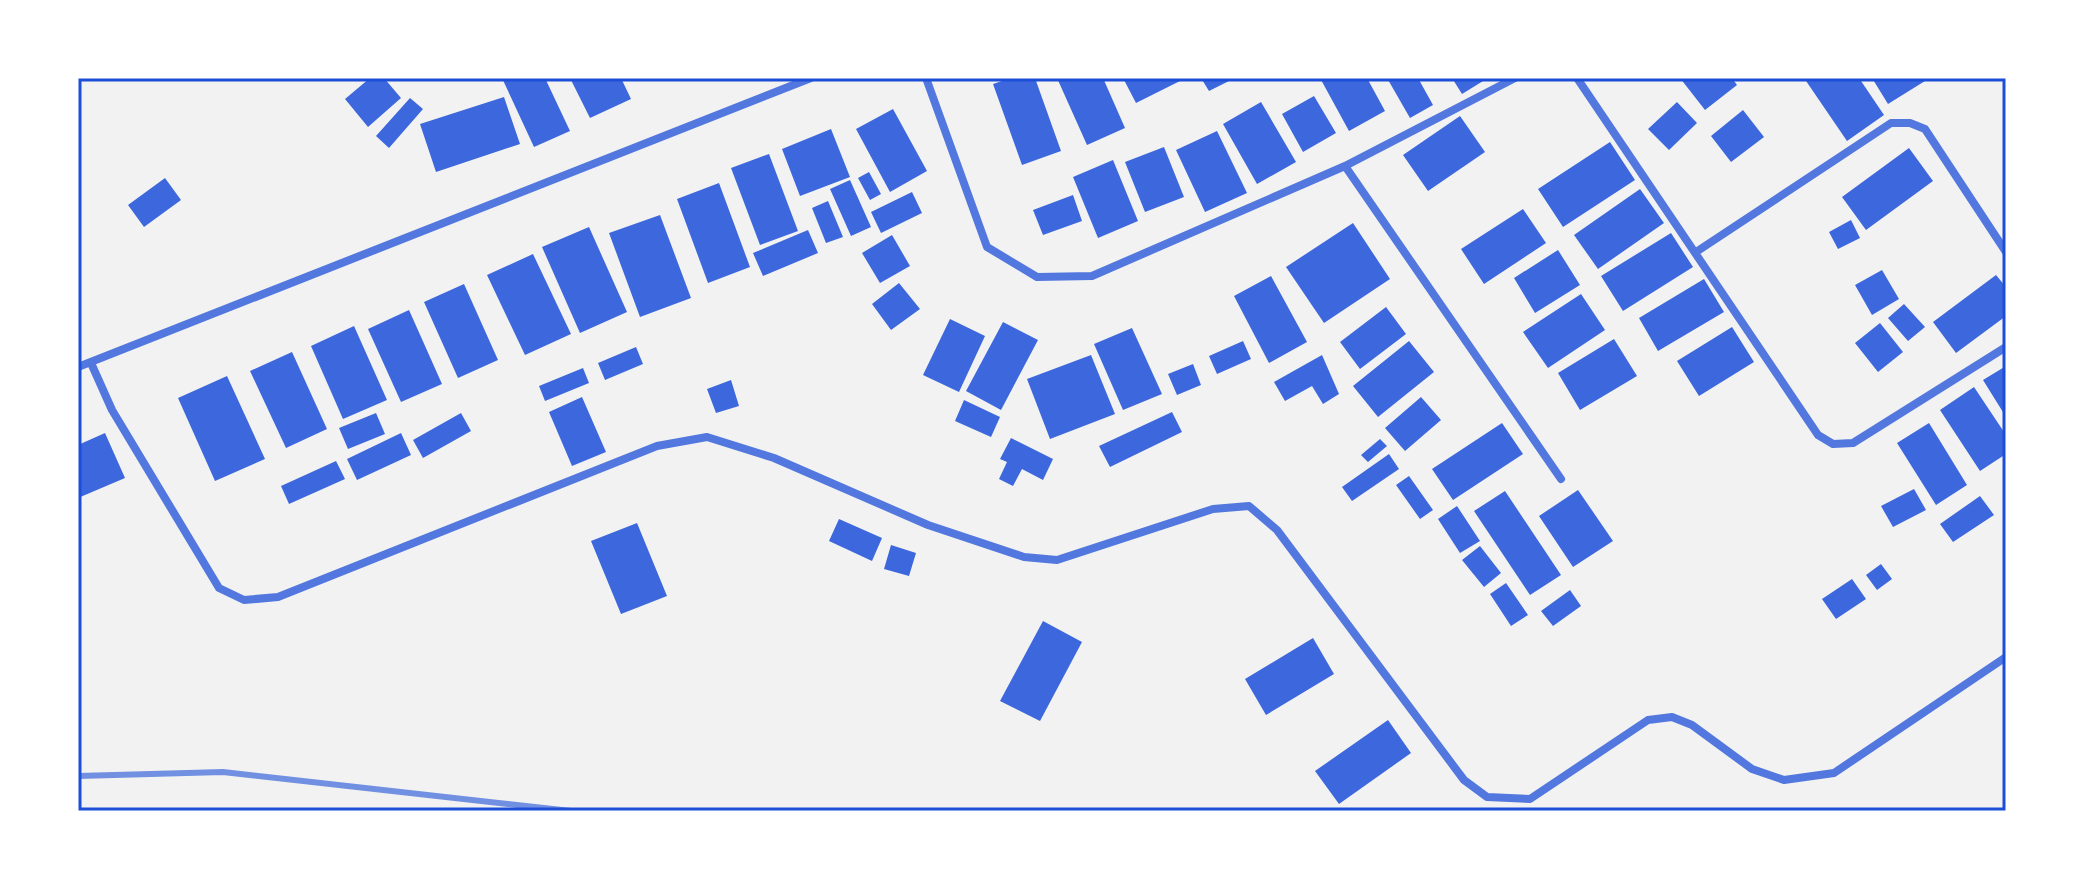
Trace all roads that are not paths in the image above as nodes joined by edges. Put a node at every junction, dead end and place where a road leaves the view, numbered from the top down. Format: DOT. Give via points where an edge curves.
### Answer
graph roads {
  1 [pos="811,78"];
  2 [pos="926,78"];
  3 [pos="1515,78"];
  4 [pos="1577,78"];
  5 [pos="1345,166"];
  6 [pos="1696,252"];
  7 [pos="2006,252"];
  8 [pos="2006,347"];
  9 [pos="91,363"];
  10 [pos="78,367"];
  11 [pos="1561,479"];
  12 [pos="2006,657"];
  1 -- 9 [label="street"];
  2 -- 5 [label="street" via="987,247 1037,277 1092,276"];
  3 -- 5 [label="street"];
  4 -- 6 [label="street"];
  5 -- 11 [label="street"];
  6 -- 7 [label="street" via="1891,123 1910,123 1925,129"];
  6 -- 8 [label="street" via="1818,435 1833,444 1853,443"];
  9 -- 10 [label="street"];
  9 -- 12 [label="street" via="112,410 219,588 244,600 278,597 657,446 707,437 774,458 928,525 1024,557 1057,560 1213,509 1249,506 1277,530 1464,780 1487,797 1530,799 1648,720 1672,717 1692,725 1752,769 1784,780 1834,773"];
}
